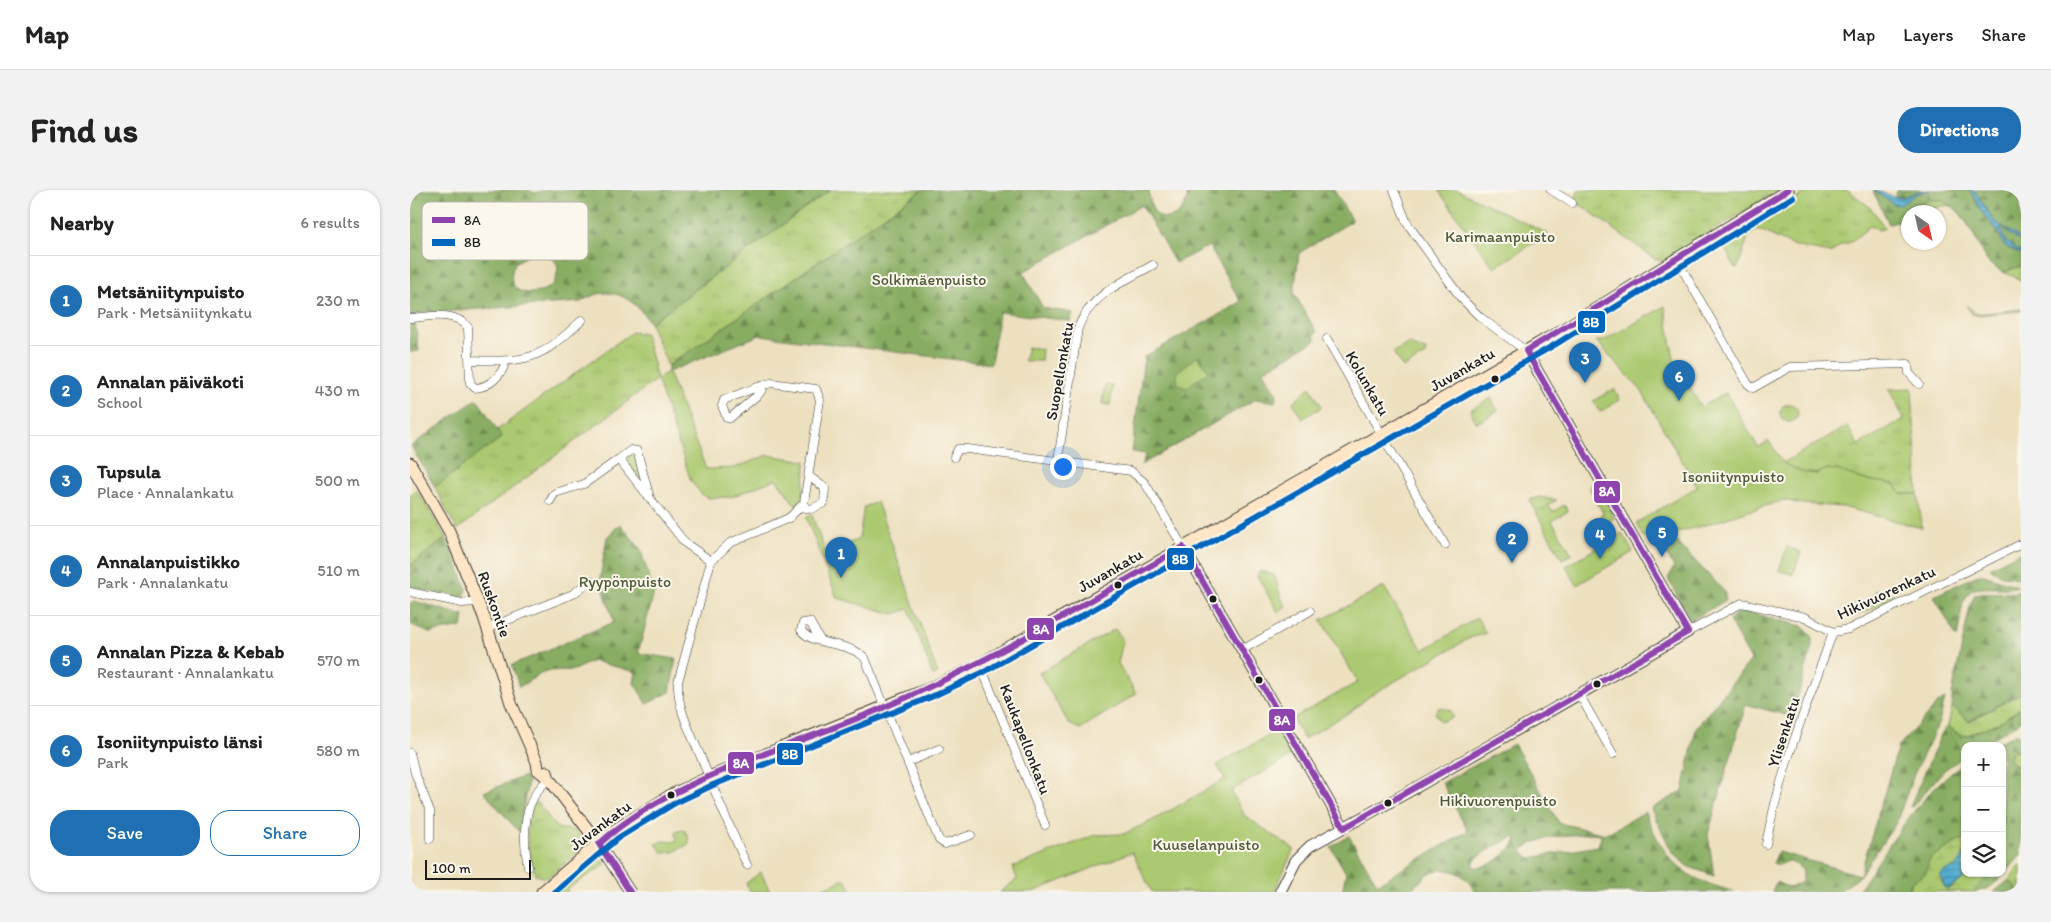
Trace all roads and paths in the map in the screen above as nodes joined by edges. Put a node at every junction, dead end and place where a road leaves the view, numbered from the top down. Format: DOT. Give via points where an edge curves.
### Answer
graph roads {
  1 [pos="1394,190"];
  2 [pos="1551,190"];
  3 [pos="1788,190"];
  4 [pos="1572,203"];
  5 [pos="1677,260"];
  6 [pos="1153,265"];
  7 [pos="410,318"];
  8 [pos="582,320"];
  9 [pos="1327,339"];
  10 [pos="1526,351"];
  11 [pos="470,360"];
  12 [pos="506,361"];
  13 [pos="766,384"];
  14 [pos="1919,384"];
  15 [pos="1382,434"];
  16 [pos="954,457"];
  17 [pos="619,459"];
  18 [pos="1058,460"];
  19 [pos="410,463"];
  20 [pos="810,477"];
  21 [pos="651,498"];
  22 [pos="550,501"];
  23 [pos="802,507"];
  24 [pos="2021,544"];
  25 [pos="1445,545"];
  26 [pos="1183,547"];
  27 [pos="711,561"];
  28 [pos="590,581"];
  29 [pos="410,592"];
  30 [pos="478,602"];
  31 [pos="1310,611"];
  32 [pos="488,628"];
  33 [pos="1688,632"];
  34 [pos="1833,632"];
  35 [pos="820,640"];
  36 [pos="1242,650"];
  37 [pos="980,664"];
  38 [pos="1579,694"];
  39 [pos="886,706"];
  40 [pos="939,750"];
  41 [pos="410,753"];
  42 [pos="1613,754"];
  43 [pos="908,762"];
  44 [pos="709,777"];
  45 [pos="549,779"];
  46 [pos="1045,825"];
  47 [pos="1344,828"];
  48 [pos="971,835"];
  49 [pos="430,839"];
  50 [pos="599,844"];
  51 [pos="1766,844"];
  52 [pos="528,866"];
  53 [pos="747,866"];
  54 [pos="542,892"];
  55 [pos="630,892"];
  56 [pos="1280,892"];
  1 -- 10 [label="street" via="1406,223 1461,298 1480,317"];
  2 -- 4 [label="street"];
  3 -- 5 [label="main road, Juvankatu"];
  5 -- 10 [label="main road, Juvankatu"];
  5 -- 14 [label="street" via="1753,388 1790,367 1908,364 1909,373"];
  6 -- 18 [label="street, Suopellonkatu" via="1097,297 1083,314 1078,328"];
  7 -- 11 [label="street" via="454,316 462,320 468,327"];
  8 -- 12 [label="street" via="543,352 530,358"];
  9 -- 15 [label="street, Kolunkatu"];
  10 -- 15 [label="main road, Juvankatu"];
  10 -- 33 [label="street"];
  11 -- 12 [label="street"];
  11 -- 12 [label="street" via="470,383 475,388 493,380 504,369"];
  13 -- 13 [label="street" via="724,400 722,406 727,418 759,394"];
  13 -- 20 [label="street" via="813,387 819,393"];
  15 -- 25 [label="street, Kolunkatu"];
  15 -- 26 [label="main road, Juvankatu"];
  16 -- 18 [label="street" via="958,450 967,449"];
  17 -- 21 [label="street"];
  17 -- 21 [label="street" via="631,450 637,451"];
  17 -- 22 [label="street" via="584,484 555,493"];
  18 -- 26 [label="street" via="1124,468 1138,474"];
  19 -- 30 [label="main road, Ruskontie" via="442,518"];
  20 -- 23 [label="street"];
  20 -- 23 [label="street" via="825,488 824,503 811,509"];
  21 -- 27 [label="street" via="685,543"];
  23 -- 27 [label="street" via="789,518 730,543"];
  24 -- 34 [label="street, Hikivuorenkatu" via="1849,628"];
  26 -- 36 [label="street"];
  26 -- 37 [label="main road, Juvankatu"];
  27 -- 44 [label="street" via="678,682 681,708"];
  28 -- 32 [label="street" via="573,594"];
  29 -- 30 [label="street" via="462,603"];
  30 -- 32 [label="main road, Ruskontie"];
  31 -- 36 [label="street"];
  32 -- 45 [label="main road, Ruskontie" via="511,703 539,772"];
  33 -- 34 [label="street, Hikivuorenkatu" via="1742,603 1805,617"];
  33 -- 38 [label="street, Hikivuorenkatu"];
  34 -- 51 [label="street, Ylisenkatu" via="1795,734"];
  35 -- 39 [label="street" via="861,654"];
  36 -- 47 [label="street"];
  37 -- 39 [label="main road, Juvankatu"];
  37 -- 46 [label="street, Kaukapellonkatu"];
  38 -- 42 [label="street"];
  38 -- 47 [label="street, Hikivuorenkatu"];
  39 -- 43 [label="street"];
  39 -- 44 [label="main road, Juvankatu"];
  40 -- 43 [label="street"];
  41 -- 49 [label="street" via="430,811"];
  43 -- 48 [label="street" via="939,840 945,844"];
  44 -- 50 [label="main road, Juvankatu" via="664,799 613,831"];
  44 -- 53 [label="street"];
  45 -- 50 [label="main road, Ruskontie"];
  45 -- 52 [label="street" via="535,791 528,808 524,843"];
  47 -- 56 [label="street, Hikivuorenkatu" via="1301,853"];
  50 -- 54 [label="main road, Juvankatu"];
  50 -- 55 [label="street"];
}
